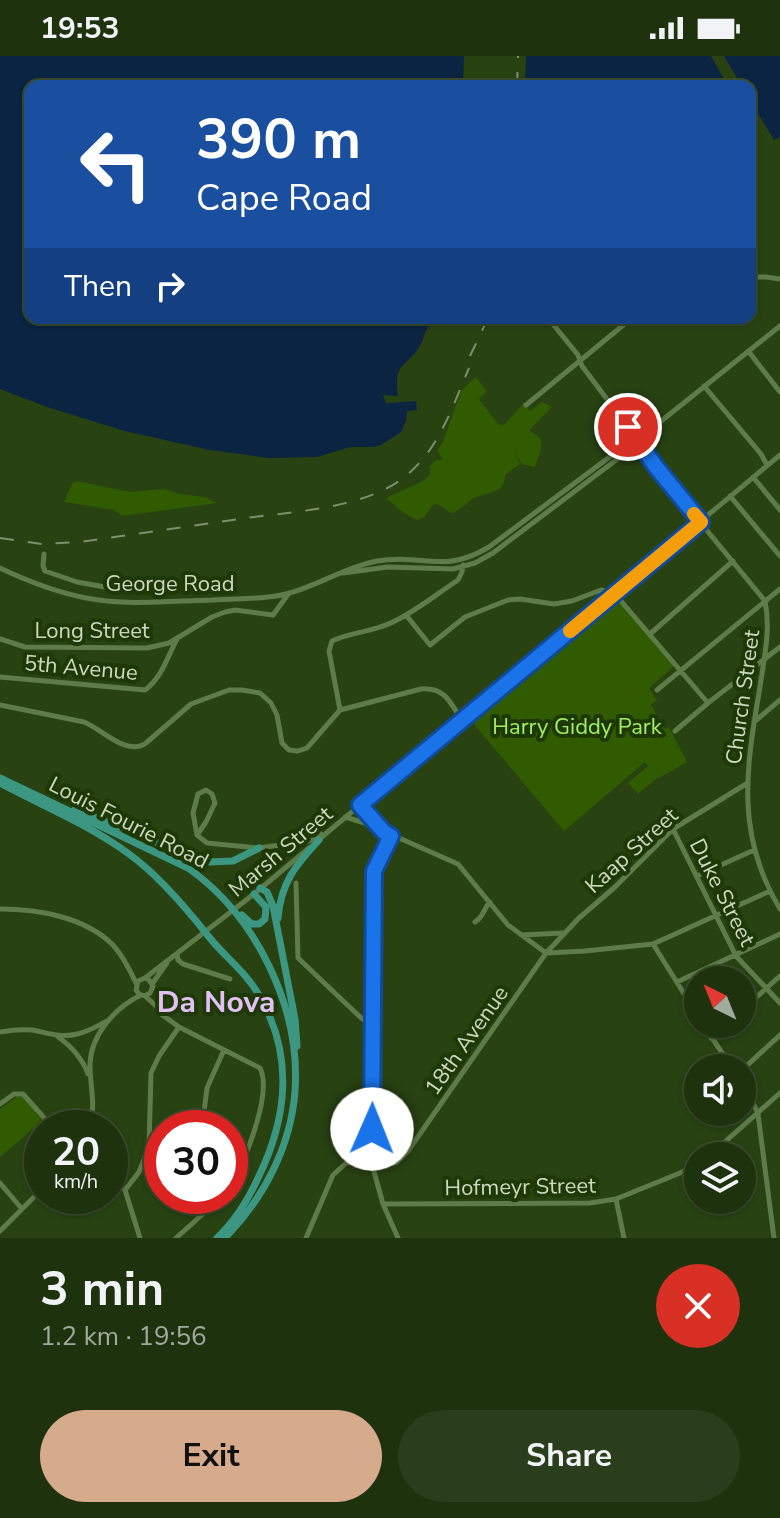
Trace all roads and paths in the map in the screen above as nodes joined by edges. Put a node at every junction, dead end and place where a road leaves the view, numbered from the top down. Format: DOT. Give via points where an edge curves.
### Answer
graph roads {
  1 [pos="756,277"];
  2 [pos="780,279"];
  3 [pos="553,324"];
  4 [pos="625,324"];
  5 [pos="780,326"];
  6 [pos="749,352"];
  7 [pos="579,361"];
  8 [pos="704,386"];
  9 [pos="780,392"];
  10 [pos="526,405"];
  11 [pos="637,441"];
  12 [pos="780,455"];
  13 [pos="767,465"];
  14 [pos="753,477"];
  15 [pos="730,496"];
  16 [pos="780,510"];
  17 [pos="701,522"];
  18 [pos="44,554"];
  19 [pos="780,556"];
  20 [pos="733,561"];
  21 [pos="475,563"];
  22 [pos="462,564"];
  23 [pos="453,566"];
  24 [pos="0,568"];
  25 [pos="458,580"];
  26 [pos="450,586"];
  27 [pos="116,589"];
  28 [pos="780,589"];
  29 [pos="289,593"];
  30 [pos="615,594"];
  31 [pos="271,597"];
  32 [pos="765,601"];
  33 [pos="273,615"];
  34 [pos="406,615"];
  35 [pos="650,634"];
  36 [pos="177,638"];
  37 [pos="0,639"];
  38 [pos="780,647"];
  39 [pos="764,660"];
  40 [pos="681,670"];
  41 [pos="750,670"];
  42 [pos="0,677"];
  43 [pos="761,678"];
  44 [pos="657,690"];
  45 [pos="780,700"];
  46 [pos="708,703"];
  47 [pos="0,705"];
  48 [pos="340,710"];
  49 [pos="462,721"];
  50 [pos="754,722"];
  51 [pos="675,731"];
  52 [pos="0,780"];
  53 [pos="747,784"];
  54 [pos="42,798"];
  55 [pos="362,803"];
  56 [pos="345,817"];
  57 [pos="336,825"];
  58 [pos="673,829"];
  59 [pos="384,832"];
  60 [pos="197,835"];
  61 [pos="394,835"];
  62 [pos="319,840"];
  63 [pos="295,844"];
  64 [pos="259,848"];
  65 [pos="307,849"];
  66 [pos="754,850"];
  67 [pos="697,876"];
  68 [pos="296,883"];
  69 [pos="257,891"];
  70 [pos="770,891"];
  71 [pos="226,900"];
  72 [pos="490,902"];
  73 [pos="0,909"];
  74 [pos="780,909"];
  75 [pos="716,916"];
  76 [pos="475,922"];
  77 [pos="277,928"];
  78 [pos="205,932"];
  79 [pos="565,933"];
  80 [pos="780,934"];
  81 [pos="520,935"];
  82 [pos="653,944"];
  83 [pos="546,953"];
  84 [pos="177,954"];
  85 [pos="736,956"];
  86 [pos="168,962"];
  87 [pos="780,976"];
  88 [pos="230,979"];
  89 [pos="140,982"];
  90 [pos="677,982"];
  91 [pos="152,988"];
  92 [pos="766,988"];
  93 [pos="684,993"];
  94 [pos="143,995"];
  95 [pos="756,997"];
  96 [pos="128,1002"];
  97 [pos="780,1003"];
  98 [pos="156,1006"];
  99 [pos="108,1021"];
  100 [pos="179,1027"];
  101 [pos="373,1027"];
  102 [pos="0,1032"];
  103 [pos="780,1035"];
  104 [pos="56,1036"];
  105 [pos="711,1038"];
  106 [pos="291,1039"];
  107 [pos="224,1050"];
  108 [pos="722,1054"];
  109 [pos="756,1057"];
  110 [pos="91,1079"];
  111 [pos="295,1092"];
  112 [pos="780,1093"];
  113 [pos="0,1104"];
  114 [pos="756,1109"];
  115 [pos="37,1110"];
  116 [pos="94,1110"];
  117 [pos="204,1110"];
  118 [pos="758,1114"];
  119 [pos="725,1142"];
  120 [pos="248,1149"];
  121 [pos="374,1158"];
  122 [pos="373,1168"];
  123 [pos="684,1171"];
  124 [pos="0,1183"];
  125 [pos="128,1186"];
  126 [pos="616,1199"];
  127 [pos="128,1200"];
  128 [pos="383,1204"];
  129 [pos="22,1209"];
  130 [pos="203,1214"];
  131 [pos="0,1231"];
  132 [pos="140,1238"];
  133 [pos="176,1238"];
  134 [pos="221,1238"];
  135 [pos="306,1238"];
  136 [pos="398,1238"];
  137 [pos="624,1238"];
  138 [pos="774,1238"];
  1 -- 2 [label="street"];
  3 -- 7 [label="street, Church Street"];
  4 -- 7 [label="street"];
  5 -- 6 [label="street"];
  6 -- 8 [label="street"];
  6 -- 9 [label="street"];
  7 -- 10 [label="street"];
  7 -- 11 [label="street, Church Street"];
  8 -- 11 [label="street"];
  8 -- 13 [label="street"];
  11 -- 17 [label="street, Church Street"];
  11 -- 21 [label="street, George Road"];
  11 -- 22 [label="street, George Road"];
  12 -- 13 [label="street, Marsh Street"];
  13 -- 14 [label="street, Marsh Street"];
  14 -- 15 [label="street, Marsh Street"];
  14 -- 16 [label="street"];
  15 -- 17 [label="street, Marsh Street"];
  15 -- 19 [label="street"];
  17 -- 20 [label="street, Church Street"];
  17 -- 30 [label="street, Marsh Street"];
  18 -- 27 [label="street" via="45,571"];
  20 -- 32 [label="street, Church Street"];
  20 -- 35 [label="street"];
  21 -- 22 [label="street, George Road"];
  21 -- 25 [label="street"];
  22 -- 23 [label="street, George Road"];
  22 -- 25 [label="street"];
  23 -- 26 [label="street"];
  23 -- 29 [label="street, George Road" via="387,560 355,566"];
  24 -- 31 [label="street, George Road" via="86,598 120,602"];
  25 -- 26 [label="street"];
  26 -- 34 [label="street"];
  28 -- 32 [label="street"];
  29 -- 31 [label="street, George Road"];
  29 -- 33 [label="street"];
  30 -- 34 [label="street" via="601,590 554,604 508,600 473,613 433,644 427,644"];
  30 -- 35 [label="street"];
  30 -- 49 [label="street, Marsh Street"];
  31 -- 33 [label="street"];
  32 -- 39 [label="street, Church Street"];
  32 -- 40 [label="street"];
  33 -- 36 [label="street, Long Street" via="225,612"];
  34 -- 48 [label="street" via="332,641 329,651"];
  35 -- 40 [label="street"];
  36 -- 37 [label="street, Long Street" via="147,648 25,647"];
  36 -- 42 [label="street, 5th Avenue" via="159,676 145,690"];
  38 -- 39 [label="street"];
  39 -- 41 [label="street"];
  39 -- 43 [label="street, Church Street"];
  40 -- 44 [label="street"];
  40 -- 46 [label="street"];
  41 -- 43 [label="street"];
  41 -- 46 [label="street"];
  43 -- 50 [label="street, Church Street"];
  45 -- 50 [label="street"];
  46 -- 51 [label="street"];
  47 -- 48 [label="street" via="84,722 134,748 191,704 229,690 253,691 275,709 285,748 298,751 307,748"];
  48 -- 49 [label="street" via="430,688 442,693"];
  49 -- 55 [label="street, Marsh Street"];
  50 -- 53 [label="street, Church Street"];
  52 -- 54 [label="main road, Louis Fourie Road"];
  52 -- 78 [label="main road" via="132,856"];
  53 -- 58 [label="street, Kaap Street"];
  53 -- 66 [label="street, Church Street"];
  54 -- 64 [label="main road" via="209,862 233,861"];
  54 -- 71 [label="main road, Louis Fourie Road" via="179,863"];
  55 -- 56 [label="street, Marsh Street"];
  55 -- 59 [label="street"];
  55 -- 61 [label="street"];
  56 -- 57 [label="street, Marsh Street"];
  56 -- 59 [label="street"];
  57 -- 62 [label="street, Marsh Street"];
  57 -- 63 [label="street"];
  58 -- 67 [label="street, Duke Street"];
  58 -- 79 [label="street, Kaap Street"];
  59 -- 61 [label="street"];
  60 -- 60 [label="street" via="195,802 206,790 215,803"];
  60 -- 64 [label="street" via="207,843"];
  61 -- 72 [label="street" via="461,866"];
  61 -- 101 [label="street" via="374,871"];
  62 -- 65 [label="street, Marsh Street"];
  62 -- 77 [label="main road" via="286,883"];
  63 -- 64 [label="street"];
  63 -- 65 [label="street"];
  65 -- 69 [label="street, Marsh Street"];
  66 -- 67 [label="street"];
  66 -- 70 [label="street, Church Street"];
  67 -- 75 [label="street, Duke Street"];
  68 -- 101 [label="street" via="298,958"];
  69 -- 71 [label="main road" via="267,910 259,924 252,924"];
  69 -- 77 [label="main road" via="271,897"];
  69 -- 78 [label="street, Marsh Street"];
  70 -- 74 [label="street, Church Street"];
  70 -- 75 [label="street"];
  71 -- 106 [label="main road, Louis Fourie Road" via="269,964"];
  72 -- 76 [label="street"];
  72 -- 81 [label="street"];
  73 -- 89 [label="street" via="45,913 86,927 112,945"];
  75 -- 82 [label="street"];
  75 -- 85 [label="street, Duke Street"];
  77 -- 111 [label="main road" via="295,1019"];
  78 -- 84 [label="street, Marsh Street"];
  78 -- 134 [label="main road" via="265,1005 283,1076 281,1115 268,1156"];
  79 -- 81 [label="street"];
  79 -- 83 [label="street, Kaap Street"];
  80 -- 85 [label="street"];
  81 -- 83 [label="street"];
  82 -- 83 [label="street"];
  82 -- 90 [label="street"];
  83 -- 122 [label="street, 18th Avenue" via="408,1151 397,1162"];
  84 -- 86 [label="street, Marsh Street"];
  84 -- 88 [label="street" via="183,964"];
  85 -- 90 [label="street"];
  85 -- 92 [label="street, Duke Street"];
  86 -- 89 [label="street, Marsh Street"];
  86 -- 91 [label="street, Marsh Street"];
  87 -- 92 [label="street"];
  89 -- 91 [label="street"];
  89 -- 94 [label="street"];
  89 -- 96 [label="street"];
  90 -- 93 [label="street"];
  91 -- 94 [label="street, Marsh Street"];
  91 -- 98 [label="street"];
  92 -- 95 [label="street"];
  92 -- 97 [label="street, Duke Street"];
  94 -- 96 [label="street, Marsh Street"];
  94 -- 98 [label="street"];
  96 -- 99 [label="street"];
  98 -- 100 [label="street"];
  99 -- 104 [label="street" via="78,1034"];
  99 -- 110 [label="street" via="91,1052"];
  100 -- 107 [label="street"];
  100 -- 125 [label="street" via="151,1073 149,1147"];
  101 -- 121 [label="street"];
  102 -- 104 [label="street" via="18,1029"];
  103 -- 109 [label="street"];
  104 -- 110 [label="street" via="77,1054"];
  105 -- 108 [label="street"];
  106 -- 111 [label="main road, Louis Fourie Road"];
  106 -- 134 [label="main road, Louis Fourie Road" via="293,1092 287,1127 252,1201"];
  107 -- 117 [label="street" via="207,1088"];
  107 -- 120 [label="street" via="260,1068 263,1075"];
  110 -- 116 [label="street"];
  111 -- 134 [label="main road, Louis Fourie Road" via="278,1161 255,1203"];
  112 -- 118 [label="street"];
  113 -- 115 [label="street" via="23,1094"];
  114 -- 118 [label="street"];
  118 -- 119 [label="street"];
  118 -- 138 [label="street"];
  121 -- 122 [label="street"];
  121 -- 135 [label="street" via="346,1163 333,1175"];
  122 -- 128 [label="street"];
  123 -- 126 [label="street, Hofmeyr Street"];
  124 -- 129 [label="street"];
  126 -- 128 [label="street, Hofmeyr Street"];
  126 -- 137 [label="street"];
  127 -- 132 [label="street"];
  128 -- 136 [label="street"];
  129 -- 131 [label="street"];
  130 -- 133 [label="street"];
}
